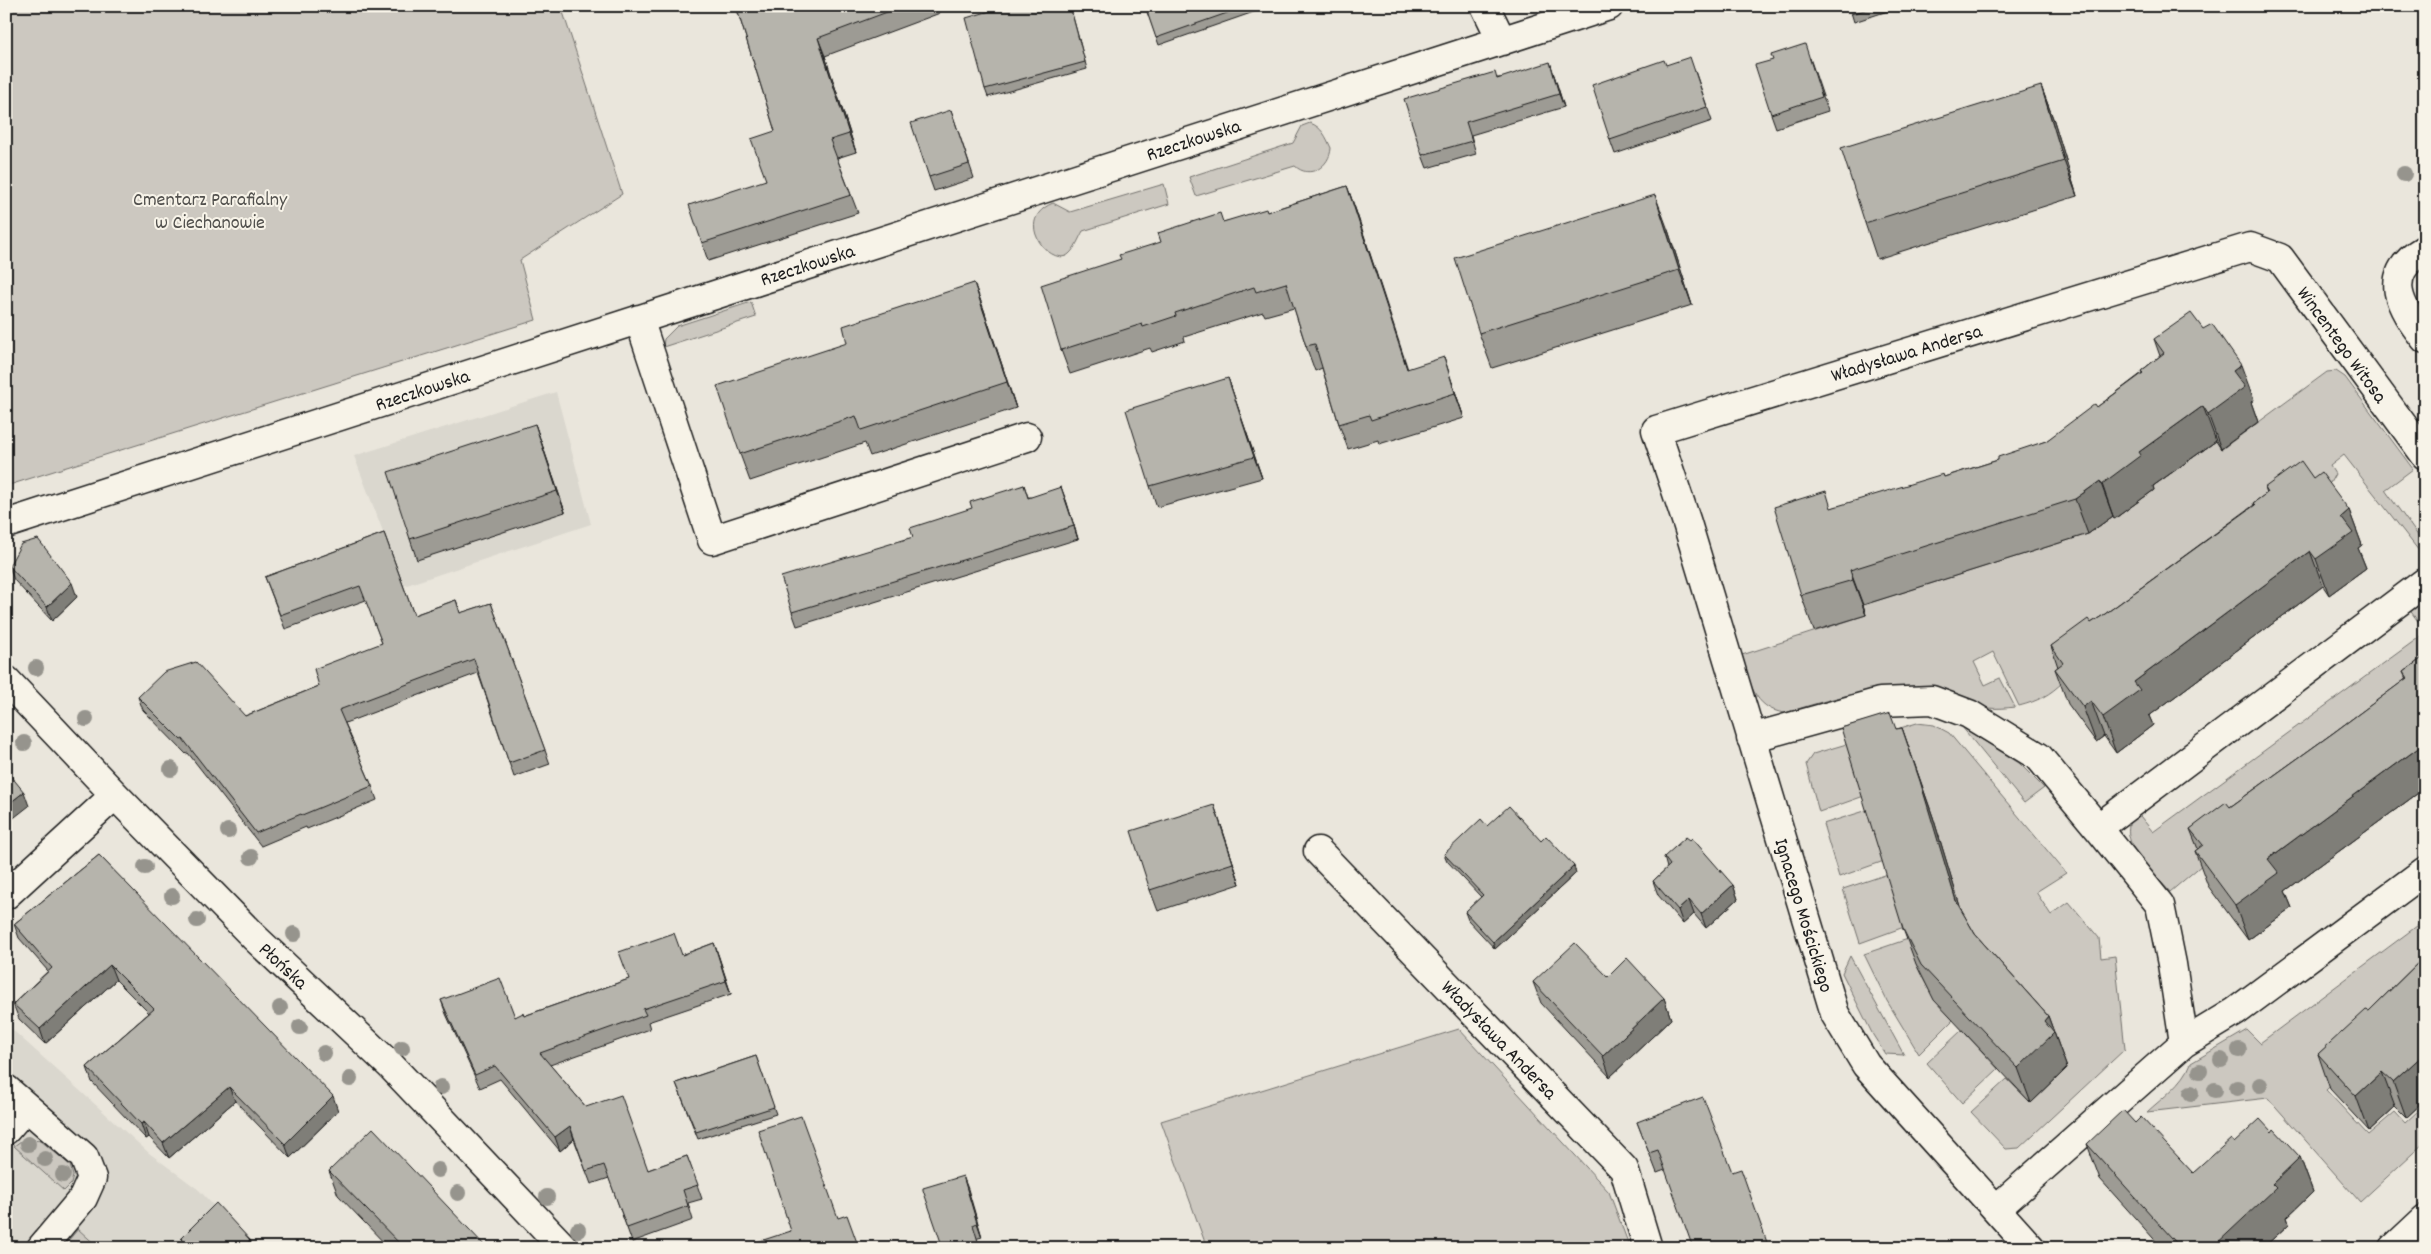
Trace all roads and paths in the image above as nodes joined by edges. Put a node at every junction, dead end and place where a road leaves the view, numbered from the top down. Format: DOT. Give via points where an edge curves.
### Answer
graph roads {
  1 [pos="1485,6"];
  2 [pos="1609,6"];
  3 [pos="1502,41"];
  4 [pos="2250,247"];
  5 [pos="2425,249"];
  6 [pos="639,318"];
  7 [pos="2425,339"];
  8 [pos="1027,437"];
  9 [pos="2425,456"];
  10 [pos="1687,523"];
  11 [pos="6,524"];
  12 [pos="2425,582"];
  13 [pos="6,680"];
  14 [pos="1751,738"];
  15 [pos="115,795"];
  16 [pos="2098,828"];
  17 [pos="1318,851"];
  18 [pos="2425,871"];
  19 [pos="6,895"];
  20 [pos="2184,1043"];
  21 [pos="16,1098"];
  22 [pos="6,1130"];
  23 [pos="1996,1209"];
  24 [pos="2425,1219"];
  25 [pos="41,1248"];
  26 [pos="564,1248"];
  27 [pos="1648,1248"];
  28 [pos="2032,1248"];
  29 [pos="2394,1248"];
  1 -- 3 [label="street"];
  2 -- 3 [label="street, Rzeczkowska"];
  3 -- 6 [label="street, Rzeczkowska"];
  4 -- 9 [label="street, Wincentego Witosa" via="2280,258"];
  4 -- 10 [label="street, Władysława Andersa" via="1656,430"];
  5 -- 7 [label="street" via="2410,257 2399,272 2398,291 2405,314"];
  6 -- 8 [label="street" via="712,540"];
  6 -- 11 [label="street, Rzeczkowska"];
  10 -- 14 [label="street, Ignacego Mościckiego"];
  12 -- 16 [label="street"];
  13 -- 15 [label="street, Płońska"];
  14 -- 16 [label="street" via="1880,702 1932,700 1969,714 2039,757"];
  14 -- 23 [label="street, Ignacego Mościckiego" via="1835,1014 1866,1065"];
  15 -- 19 [label="street"];
  15 -- 26 [label="street, Płońska" via="254,937 391,1066"];
  16 -- 20 [label="street" via="2160,905"];
  17 -- 27 [label="street, Władysława Andersa" via="1624,1169"];
  18 -- 20 [label="street" via="2235,1012"];
  20 -- 23 [label="street"];
  21 -- 22 [label="street"];
  21 -- 25 [label="street" via="84,1157 92,1178 83,1198"];
  23 -- 28 [label="street, Ignacego Mościckiego"];
  24 -- 29 [label="street"];
}
